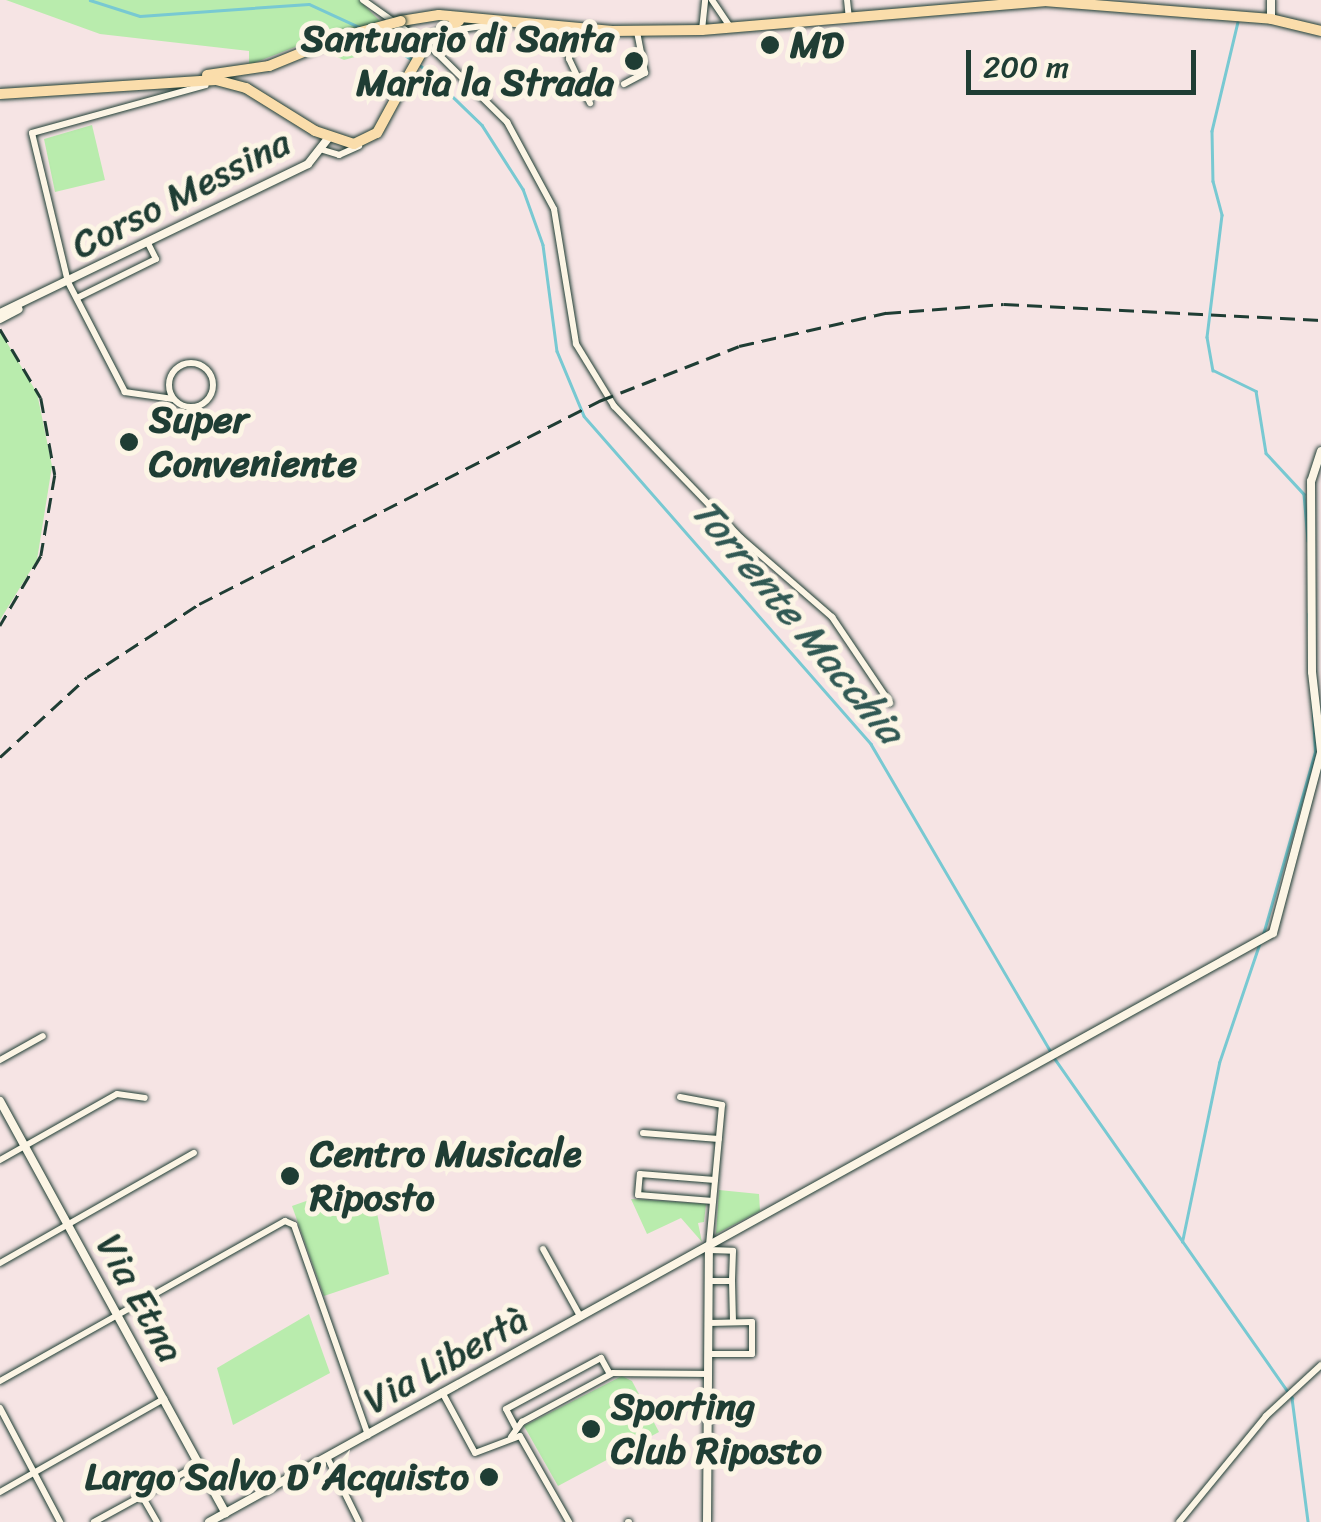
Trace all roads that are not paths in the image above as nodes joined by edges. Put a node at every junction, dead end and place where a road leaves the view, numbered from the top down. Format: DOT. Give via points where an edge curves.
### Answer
graph roads {
  1 [pos="363,0"];
  2 [pos="709,0"];
  3 [pos="847,0"];
  4 [pos="1271,0"];
  5 [pos="1017,1"];
  6 [pos="1062,1"];
  7 [pos="415,18"];
  8 [pos="1271,19"];
  9 [pos="475,20"];
  10 [pos="850,20"];
  11 [pos="507,22"];
  12 [pos="568,27"];
  13 [pos="732,29"];
  14 [pos="702,30"];
  15 [pos="1321,31"];
  16 [pos="637,32"];
  17 [pos="431,44"];
  18 [pos="268,66"];
  19 [pos="186,78"];
  20 [pos="216,80"];
  21 [pos="624,84"];
  22 [pos="246,88"];
  23 [pos="0,94"];
  24 [pos="590,102"];
  25 [pos="329,137"];
  26 [pos="365,142"];
  27 [pos="323,150"];
  28 [pos="148,243"];
  29 [pos="65,284"];
  30 [pos="77,298"];
  31 [pos="0,316"];
  32 [pos="173,399"];
  33 [pos="1321,452"];
  34 [pos="890,703"];
  35 [pos="1321,752"];
  36 [pos="43,1036"];
  37 [pos="0,1060"];
  38 [pos="680,1097"];
  39 [pos="145,1098"];
  40 [pos="0,1101"];
  41 [pos="643,1133"];
  42 [pos="719,1138"];
  43 [pos="25,1146"];
  44 [pos="194,1154"];
  45 [pos="0,1160"];
  46 [pos="715,1180"];
  47 [pos="713,1200"];
  48 [pos="68,1226"];
  49 [pos="709,1248"];
  50 [pos="543,1249"];
  51 [pos="0,1262"];
  52 [pos="709,1281"];
  53 [pos="732,1282"];
  54 [pos="117,1314"];
  55 [pos="580,1316"];
  56 [pos="708,1322"];
  57 [pos="733,1322"];
  58 [pos="708,1354"];
  59 [pos="1321,1365"];
  60 [pos="610,1374"];
  61 [pos="708,1374"];
  62 [pos="0,1380"];
  63 [pos="442,1392"];
  64 [pos="164,1399"];
  65 [pos="0,1408"];
  66 [pos="516,1428"];
  67 [pos="368,1435"];
  68 [pos="512,1437"];
  69 [pos="326,1457"];
  70 [pos="200,1464"];
  71 [pos="34,1472"];
  72 [pos="0,1492"];
  73 [pos="142,1496"];
  74 [pos="226,1512"];
  75 [pos="60,1522"];
  76 [pos="94,1522"];
  77 [pos="157,1522"];
  78 [pos="209,1522"];
  79 [pos="232,1522"];
  80 [pos="359,1522"];
  81 [pos="569,1522"];
  82 [pos="708,1522"];
  83 [pos="1179,1522"];
  1 -- 17 [label="street"];
  2 -- 13 [label="street"];
  2 -- 14 [label="street"];
  3 -- 10 [label="street"];
  4 -- 8 [label="street"];
  5 -- 6 [label="main road"];
  5 -- 10 [label="main road"];
  6 -- 8 [label="main road"];
  7 -- 9 [label="main road"];
  7 -- 17 [label="main road" via="429,24"];
  7 -- 18 [label="main road, bridge"];
  8 -- 15 [label="main road"];
  9 -- 11 [label="main road"];
  9 -- 17 [label="main road" via="446,24"];
  10 -- 13 [label="main road"];
  11 -- 12 [label="main road"];
  11 -- 17 [label="street" via="454,30"];
  12 -- 16 [label="main road"];
  12 -- 24 [label="street" via="568,59"];
  13 -- 14 [label="main road"];
  14 -- 16 [label="main road"];
  16 -- 21 [label="street" via="645,73"];
  17 -- 26 [label="main road, bridge" via="384,125"];
  17 -- 34 [label="street" via="492,102 544,184 557,220 572,332 614,406 741,538 832,617"];
  18 -- 19 [label="main road"];
  18 -- 22 [label="main road" via="245,77"];
  19 -- 20 [label="main road"];
  19 -- 23 [label="main road"];
  20 -- 22 [label="main road"];
  20 -- 29 [label="street" via="32,134"];
  22 -- 25 [label="main road"];
  25 -- 26 [label="main road"];
  25 -- 27 [label="street"];
  26 -- 27 [label="street" via="339,155"];
  27 -- 28 [label="street, Corso Messina" via="308,164"];
  28 -- 29 [label="street, Corso Messina"];
  28 -- 30 [label="street" via="156,259"];
  29 -- 30 [label="street"];
  29 -- 31 [label="street, Corso Messina"];
  30 -- 32 [label="street" via="125,392"];
  32 -- 32 [label="street" via="189,410 203,404 212,380 198,359 174,369"];
  33 -- 35 [label="street" via="1311,482 1312,672"];
  35 -- 49 [label="street, Via Libertà" via="1276,926 1264,939"];
  36 -- 37 [label="street"];
  38 -- 42 [label="street" via="722,1105"];
  39 -- 43 [label="street" via="118,1094"];
  40 -- 43 [label="street, Via Etna"];
  41 -- 42 [label="street"];
  42 -- 46 [label="street"];
  43 -- 45 [label="street"];
  43 -- 48 [label="street, Via Etna"];
  44 -- 48 [label="street"];
  46 -- 47 [label="street"];
  46 -- 47 [label="street" via="640,1174 638,1195"];
  47 -- 49 [label="street"];
  48 -- 51 [label="street"];
  48 -- 54 [label="street, Via Etna"];
  49 -- 52 [label="street"];
  49 -- 53 [label="street" via="733,1251"];
  49 -- 55 [label="street, Via Libertà"];
  50 -- 55 [label="street"];
  52 -- 53 [label="street"];
  52 -- 56 [label="street"];
  53 -- 57 [label="street"];
  54 -- 62 [label="street"];
  54 -- 64 [label="street, Via Etna"];
  54 -- 67 [label="street" via="289,1222"];
  55 -- 63 [label="street, Via Libertà"];
  56 -- 57 [label="street"];
  56 -- 58 [label="street"];
  57 -- 58 [label="street" via="752,1322 752,1354"];
  58 -- 61 [label="street"];
  59 -- 83 [label="street" via="1284,1398"];
  60 -- 61 [label="street"];
  60 -- 66 [label="street"];
  60 -- 66 [label="street" via="601,1358 506,1409"];
  61 -- 82 [label="street"];
  63 -- 67 [label="street, Via Libertà"];
  63 -- 68 [label="street" via="475,1453"];
  64 -- 70 [label="street, Via Etna"];
  64 -- 71 [label="street"];
  65 -- 71 [label="street"];
  66 -- 68 [label="street"];
  67 -- 69 [label="street, Via Libertà"];
  68 -- 81 [label="street" via="524,1440"];
  69 -- 74 [label="street, Via Libertà"];
  69 -- 80 [label="street"];
  70 -- 73 [label="street"];
  70 -- 74 [label="street, Via Etna"];
  71 -- 72 [label="street"];
  71 -- 75 [label="street"];
  73 -- 76 [label="street"];
  73 -- 77 [label="street"];
  74 -- 78 [label="street, Via Libertà"];
  74 -- 79 [label="street, Via Etna"];
}
